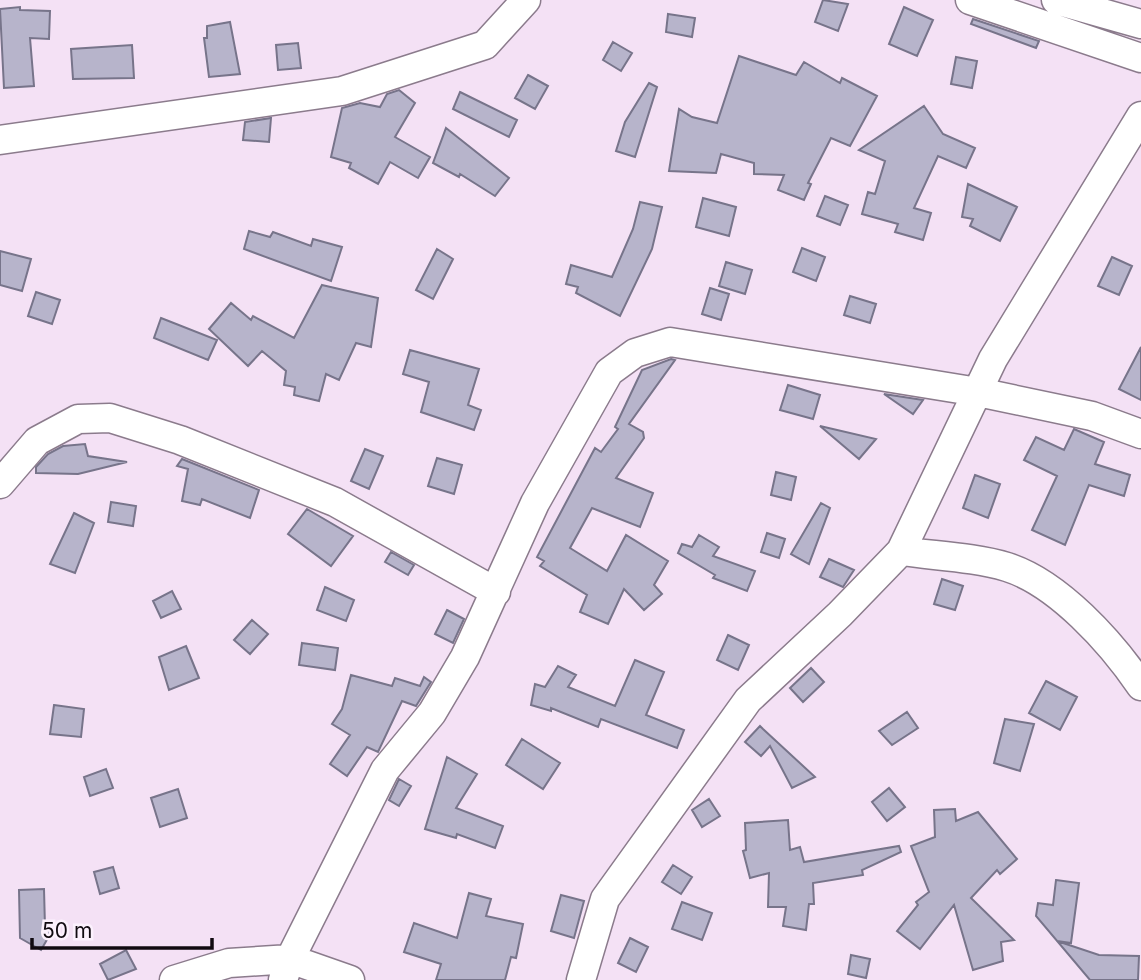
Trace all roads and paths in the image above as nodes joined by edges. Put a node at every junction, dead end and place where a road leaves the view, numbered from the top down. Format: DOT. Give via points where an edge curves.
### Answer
graph roads {
  1 [pos="526,0"];
  2 [pos="970,0"];
  3 [pos="1056,0"];
  4 [pos="1141,24"];
  5 [pos="1141,58"];
  6 [pos="1141,116"];
  7 [pos="0,140"];
  8 [pos="978,392"];
  9 [pos="1141,433"];
  10 [pos="0,484"];
  11 [pos="901,551"];
  12 [pos="496,592"];
  13 [pos="1137,669"];
  14 [pos="286,970"];
  15 [pos="173,980"];
  16 [pos="350,980"];
  17 [pos="581,980"];
  1 -- 7 [label="street" via="485,46 342,91"];
  2 -- 5 [label="street"];
  3 -- 4 [label="street"];
  6 -- 8 [label="street" via="993,359"];
  8 -- 9 [label="street" via="1092,416"];
  8 -- 11 [label="street"];
  8 -- 12 [label="street" via="670,342 635,353 609,372 536,503"];
  10 -- 12 [label="street" via="37,441 78,419 110,418 180,440 335,502"];
  11 -- 13 [label="street" via="1005,566 1032,577 1060,596"];
  11 -- 17 [label="street" via="748,701 605,900"];
  12 -- 14 [label="street" via="432,713 385,770"];
  14 -- 15 [label="street" via="229,963"];
  14 -- 16 [label="street"];
}
